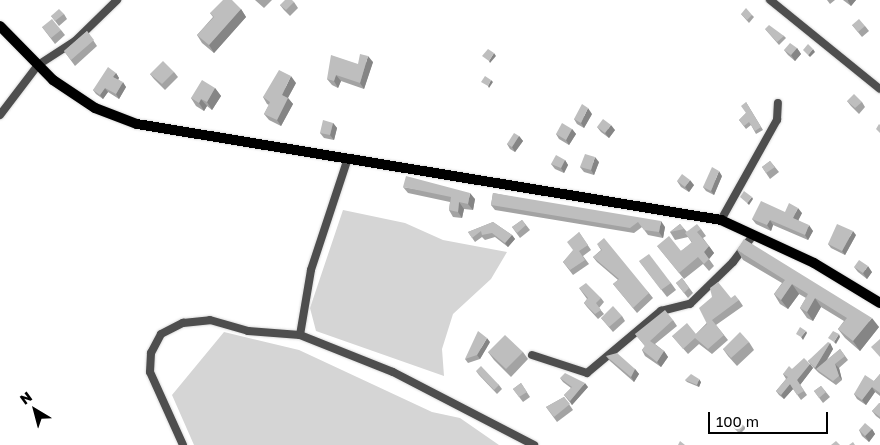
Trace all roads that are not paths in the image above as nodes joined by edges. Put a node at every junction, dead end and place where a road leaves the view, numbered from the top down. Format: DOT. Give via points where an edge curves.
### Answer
graph roads {
  1 [pos="117,0"];
  2 [pos="770,0"];
  3 [pos="0,26"];
  4 [pos="38,65"];
  5 [pos="880,89"];
  6 [pos="778,103"];
  7 [pos="0,115"];
  8 [pos="348,158"];
  9 [pos="720,220"];
  10 [pos="753,235"];
  11 [pos="880,303"];
  12 [pos="300,335"];
  13 [pos="532,355"];
  14 [pos="183,445"];
  15 [pos="534,445"];
  1 -- 4 [label="street" via="75,40"];
  2 -- 5 [label="street"];
  3 -- 4 [label="main road"];
  4 -- 7 [label="street"];
  4 -- 8 [label="main road" via="95,108 137,124"];
  6 -- 9 [label="street" via="777,120"];
  8 -- 9 [label="main road"];
  8 -- 12 [label="street" via="311,270"];
  9 -- 10 [label="main road"];
  10 -- 11 [label="main road" via="814,263"];
  10 -- 13 [label="street" via="733,262 690,304 661,311 587,373"];
  12 -- 14 [label="street" via="248,331 210,320 183,323 161,334 151,353 150,372"];
  12 -- 15 [label="street" via="393,372"];
}
